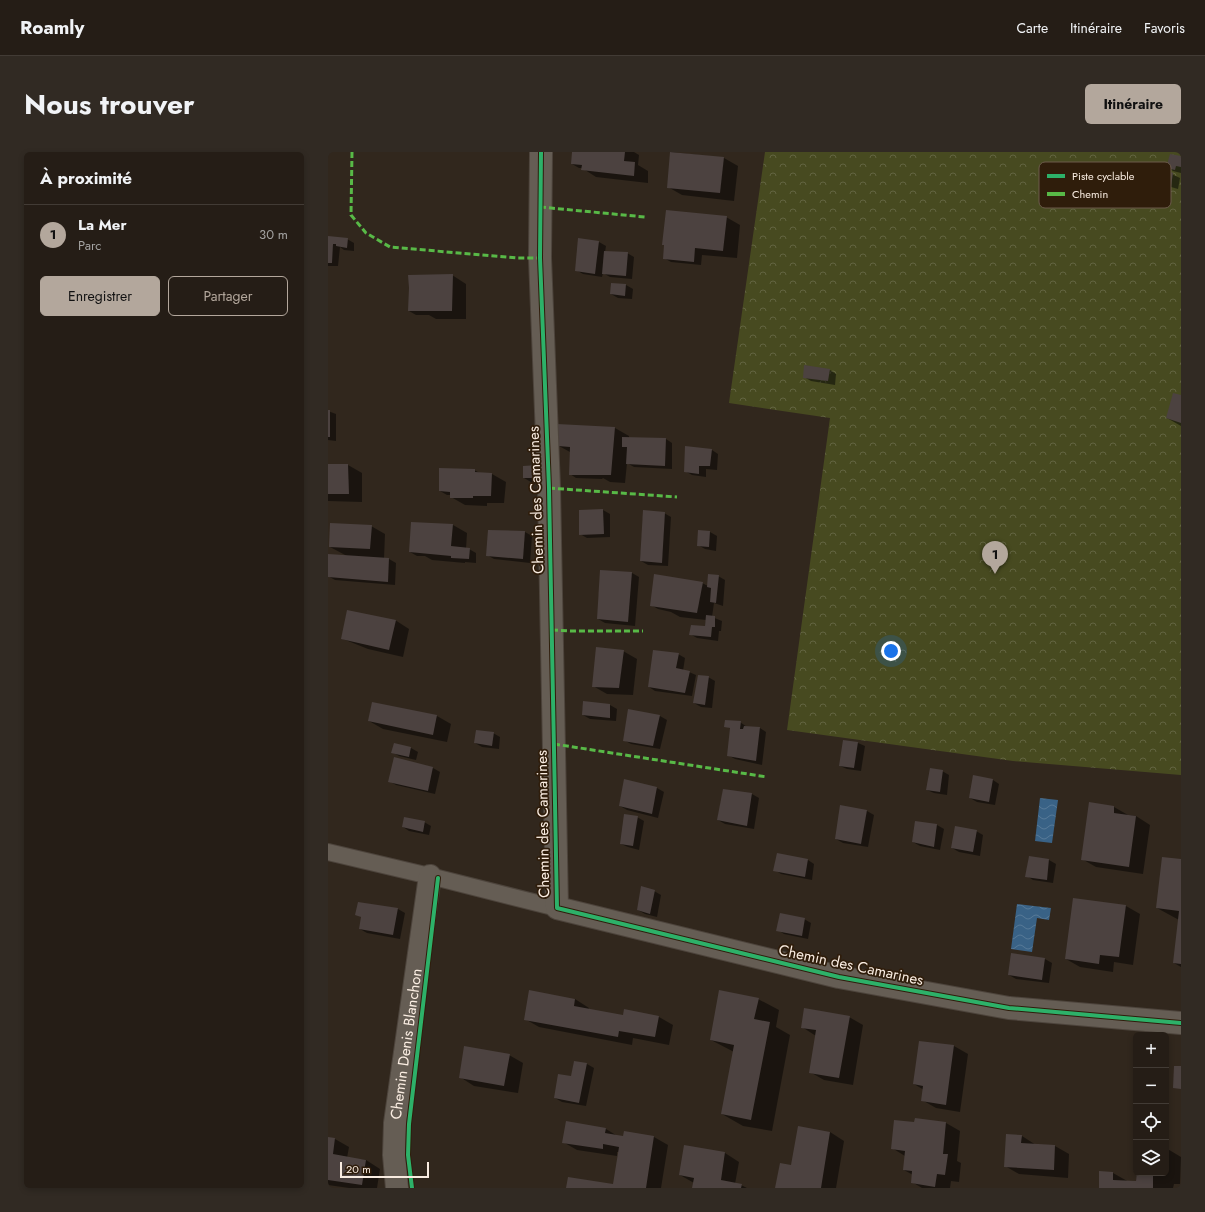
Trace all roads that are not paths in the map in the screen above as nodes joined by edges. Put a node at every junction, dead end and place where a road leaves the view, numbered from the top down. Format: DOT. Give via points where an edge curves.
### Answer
graph roads {
  1 [pos="541,152"];
  2 [pos="328,852"];
  3 [pos="430,876"];
  4 [pos="557,908"];
  5 [pos="1181,1023"];
  6 [pos="397,1188"];
  1 -- 4 [label="street, Chemin des Camarines" via="540,258"];
  2 -- 3 [label="lane"];
  3 -- 4 [label="lane"];
  3 -- 6 [label="street, Chemin Denis Blanchon" via="395,1123"];
  4 -- 5 [label="street, Chemin des Camarines" via="839,978 1009,1008"];
}
